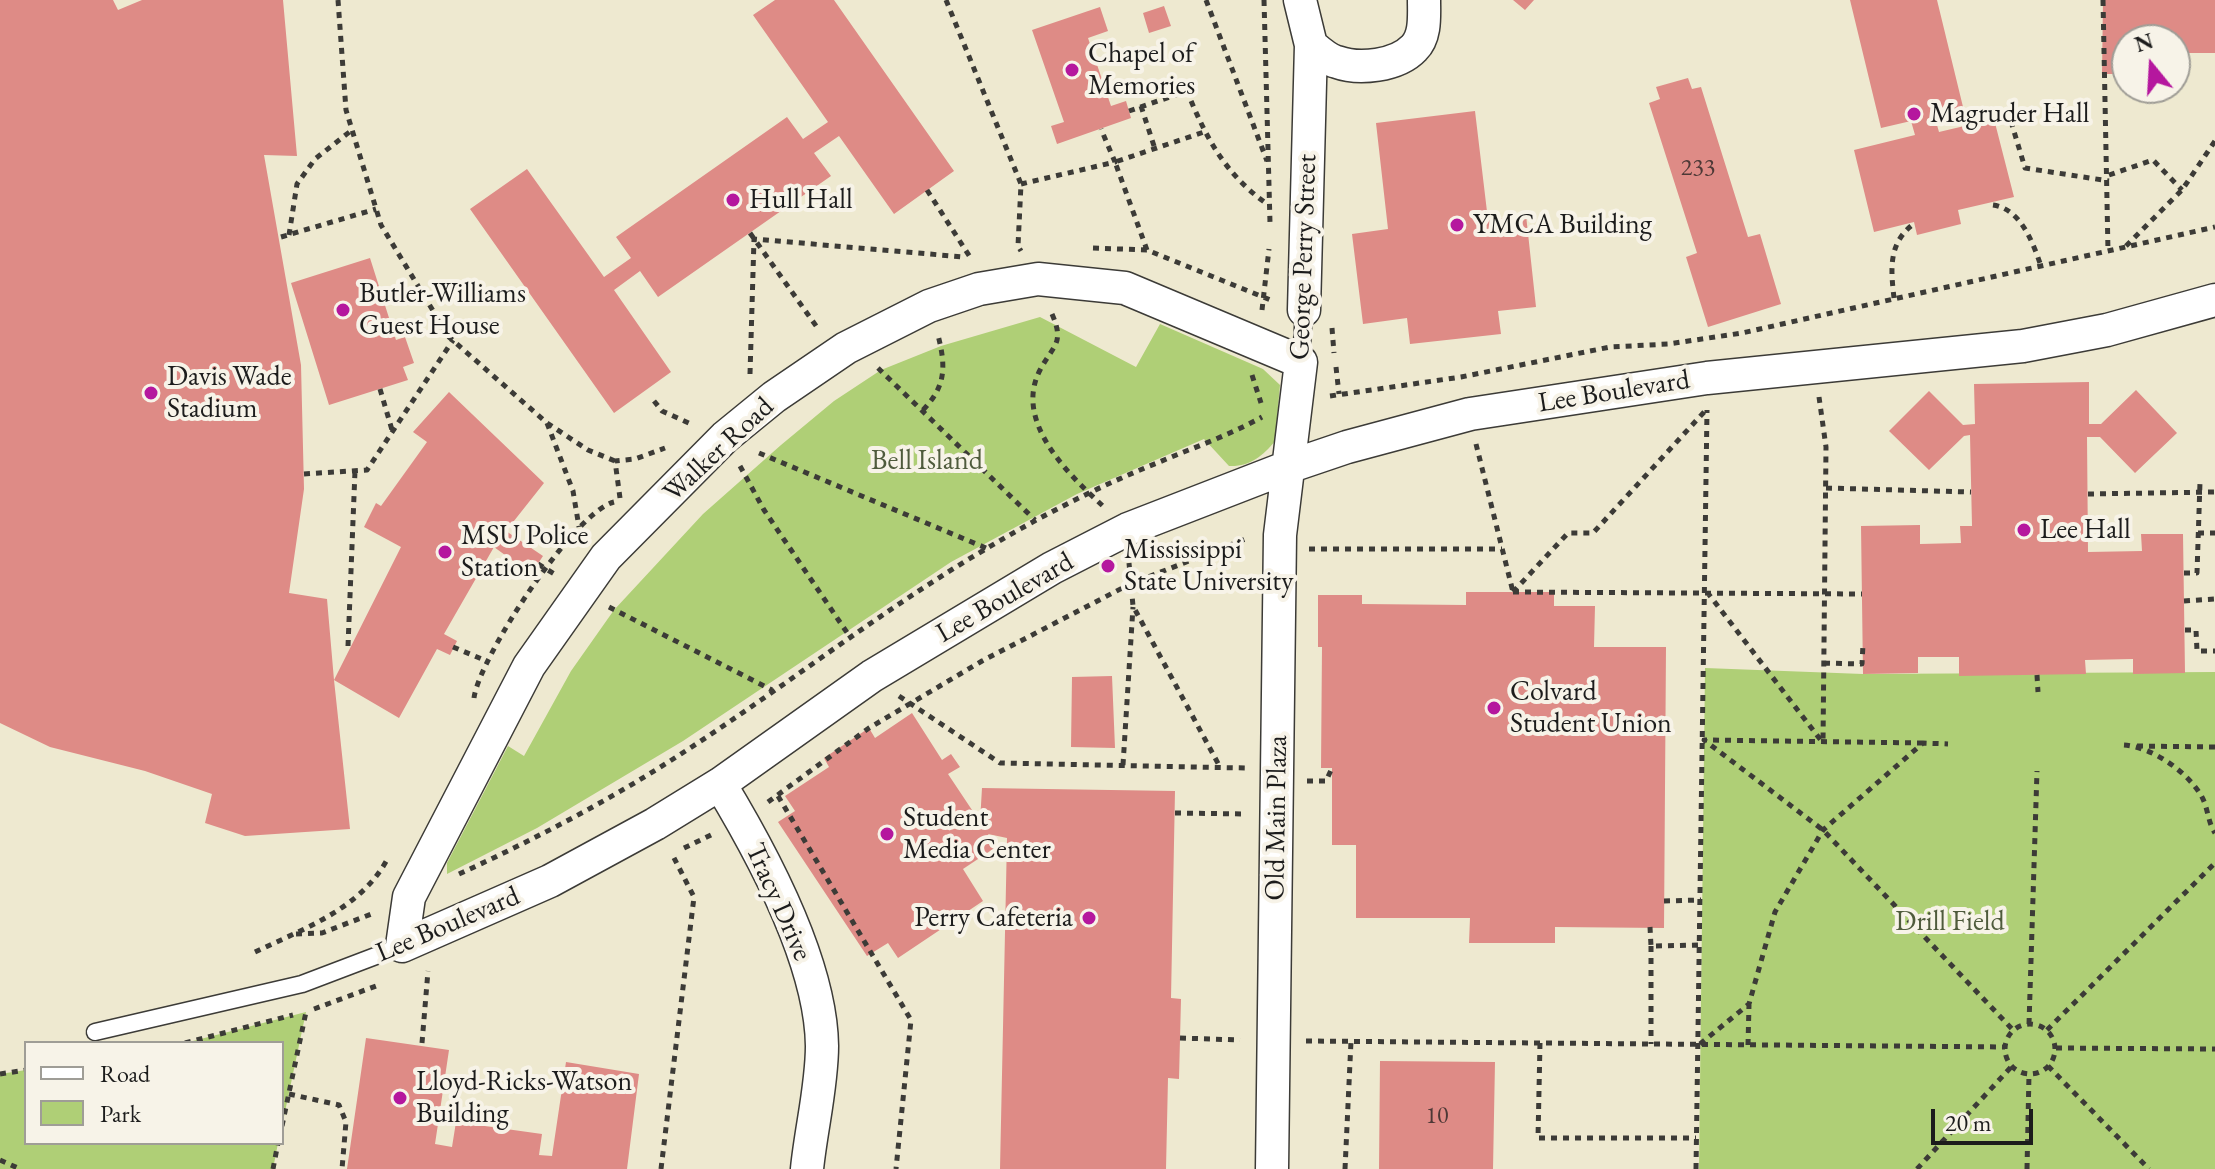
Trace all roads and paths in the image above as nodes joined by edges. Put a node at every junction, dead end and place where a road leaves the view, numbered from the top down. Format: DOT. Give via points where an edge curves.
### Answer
graph roads {
  1 [pos="338,0"];
  2 [pos="946,0"];
  3 [pos="1206,0"];
  4 [pos="1264,0"];
  5 [pos="1300,0"];
  6 [pos="1424,0"];
  7 [pos="2103,0"];
  8 [pos="1311,45"];
  9 [pos="1141,106"];
  10 [pos="1129,111"];
  11 [pos="1991,113"];
  12 [pos="1101,129"];
  13 [pos="352,130"];
  14 [pos="1204,132"];
  15 [pos="2215,141"];
  16 [pos="1155,149"];
  17 [pos="1115,162"];
  18 [pos="1269,166"];
  19 [pos="2109,178"];
  20 [pos="1021,184"];
  21 [pos="927,190"];
  22 [pos="2182,190"];
  23 [pos="1268,204"];
  24 [pos="1993,205"];
  25 [pos="376,209"];
  26 [pos="1911,226"];
  27 [pos="2215,227"];
  28 [pos="1271,228"];
  29 [pos="750,233"];
  30 [pos="289,235"];
  31 [pos="281,237"];
  32 [pos="754,239"];
  33 [pos="1270,243"];
  34 [pos="1018,246"];
  35 [pos="1032,246"];
  36 [pos="2125,247"];
  37 [pos="1090,248"];
  38 [pos="1006,249"];
  39 [pos="1147,250"];
  40 [pos="2108,251"];
  41 [pos="982,255"];
  42 [pos="970,258"];
  43 [pos="958,262"];
  44 [pos="2041,266"];
  45 [pos="1263,298"];
  46 [pos="1894,298"];
  47 [pos="2215,300"];
  48 [pos="929,306"];
  49 [pos="1304,310"];
  50 [pos="818,330"];
  51 [pos="837,336"];
  52 [pos="808,338"];
  53 [pos="453,340"];
  54 [pos="1259,342"];
  55 [pos="1301,362"];
  56 [pos="1461,377"];
  57 [pos="1818,382"];
  58 [pos="749,387"];
  59 [pos="380,389"];
  60 [pos="654,401"];
  61 [pos="1294,406"];
  62 [pos="923,410"];
  63 [pos="1470,414"];
  64 [pos="547,423"];
  65 [pos="392,430"];
  66 [pos="686,435"];
  67 [pos="725,437"];
  68 [pos="673,443"];
  69 [pos="615,461"];
  70 [pos="1288,467"];
  71 [pos="355,471"];
  72 [pos="304,474"];
  73 [pos="2200,482"];
  74 [pos="1826,488"];
  75 [pos="1971,492"];
  76 [pos="2215,492"];
  77 [pos="2200,493"];
  78 [pos="2088,494"];
  79 [pos="1035,520"];
  80 [pos="580,528"];
  81 [pos="2198,533"];
  82 [pos="2215,533"];
  83 [pos="987,548"];
  84 [pos="1280,549"];
  85 [pos="1502,549"];
  86 [pos="541,566"];
  87 [pos="2184,573"];
  88 [pos="582,591"];
  89 [pos="1707,591"];
  90 [pos="1513,592"];
  91 [pos="1824,593"];
  92 [pos="1862,594"];
  93 [pos="2215,599"];
  94 [pos="2184,601"];
  95 [pos="1133,606"];
  96 [pos="2185,630"];
  97 [pos="850,637"];
  98 [pos="1863,644"];
  99 [pos="348,646"];
  100 [pos="453,647"];
  101 [pos="826,651"];
  102 [pos="2215,651"];
  103 [pos="489,662"];
  104 [pos="1824,663"];
  105 [pos="2037,675"];
  106 [pos="872,676"];
  107 [pos="772,690"];
  108 [pos="2038,692"];
  109 [pos="473,705"];
  110 [pos="1704,740"];
  111 [pos="1823,743"];
  112 [pos="1923,743"];
  113 [pos="1948,744"];
  114 [pos="2124,745"];
  115 [pos="2136,746"];
  116 [pos="2215,747"];
  117 [pos="1123,765"];
  118 [pos="1278,768"];
  119 [pos="2037,771"];
  120 [pos="720,784"];
  121 [pos="778,796"];
  122 [pos="1175,813"];
  123 [pos="1278,814"];
  124 [pos="1823,830"];
  125 [pos="2215,833"];
  126 [pos="391,852"];
  127 [pos="672,854"];
  128 [pos="2215,863"];
  129 [pos="409,897"];
  130 [pos="1701,900"];
  131 [pos="1664,901"];
  132 [pos="1650,927"];
  133 [pos="293,934"];
  134 [pos="1701,945"];
  135 [pos="402,946"];
  136 [pos="1651,946"];
  137 [pos="255,952"];
  138 [pos="428,966"];
  139 [pos="1749,1004"];
  140 [pos="306,1012"];
  141 [pos="2029,1024"];
  142 [pos="2013,1030"];
  143 [pos="2047,1030"];
  144 [pos="95,1032"];
  145 [pos="1180,1038"];
  146 [pos="1274,1041"];
  147 [pos="1351,1041"];
  148 [pos="422,1043"];
  149 [pos="1540,1043"];
  150 [pos="1651,1044"];
  151 [pos="1699,1045"];
  152 [pos="1748,1045"];
  153 [pos="2005,1047"];
  154 [pos="2056,1048"];
  155 [pos="2215,1049"];
  156 [pos="2012,1066"];
  157 [pos="2048,1066"];
  158 [pos="24,1070"];
  159 [pos="0,1074"];
  160 [pos="2029,1074"];
  161 [pos="289,1094"];
  162 [pos="284,1117"];
  163 [pos="1696,1138"];
  164 [pos="278,1145"];
  165 [pos="0,1160"];
  166 [pos="20,1169"];
  167 [pos="273,1169"];
  168 [pos="342,1169"];
  169 [pos="661,1169"];
  170 [pos="807,1169"];
  171 [pos="896,1169"];
  172 [pos="1272,1169"];
  173 [pos="1345,1169"];
  174 [pos="1696,1169"];
  175 [pos="1917,1169"];
  176 [pos="2027,1169"];
  177 [pos="2149,1169"];
  1 -- 13 [label="path"];
  2 -- 20 [label="path"];
  3 -- 18 [label="path"];
  4 -- 18 [label="path"];
  5 -- 8 [label="street, George Perry Street"];
  6 -- 8 [label="street" via="1424,25 1416,47 1401,58 1381,64 1335,62"];
  7 -- 19 [label="path"];
  8 -- 49 [label="street, George Perry Street"];
  9 -- 10 [label="path"];
  9 -- 14 [label="path" via="1187,91"];
  9 -- 16 [label="path"];
  11 -- 19 [label="path" via="2010,118 2025,168"];
  12 -- 17 [label="path"];
  13 -- 25 [label="path"];
  13 -- 30 [label="path" via="315,159 297,184"];
  14 -- 16 [label="path"];
  14 -- 23 [label="path" via="1239,185"];
  15 -- 22 [label="path"];
  16 -- 17 [label="path"];
  17 -- 20 [label="path"];
  17 -- 39 [label="path"];
  18 -- 23 [label="path"];
  19 -- 22 [label="path" via="2153,160"];
  19 -- 40 [label="path"];
  20 -- 34 [label="path"];
  21 -- 42 [label="path"];
  22 -- 36 [label="path"];
  23 -- 28 [label="path"];
  24 -- 44 [label="path" via="2021,224"];
  25 -- 30 [label="path"];
  25 -- 53 [label="path"];
  26 -- 46 [label="path" via="1898,239 1892,258"];
  27 -- 36 [label="path"];
  29 -- 32 [label="path"];
  30 -- 31 [label="path"];
  32 -- 42 [label="path"];
  32 -- 50 [label="path"];
  32 -- 58 [label="path"];
  33 -- 45 [label="path"];
  34 -- 35 [label="path"];
  34 -- 38 [label="path"];
  36 -- 40 [label="path"];
  37 -- 39 [label="path"];
  39 -- 45 [label="path"];
  40 -- 44 [label="path"];
  41 -- 42 [label="path"];
  42 -- 43 [label="path"];
  44 -- 46 [label="path"];
  45 -- 54 [label="path"];
  46 -- 56 [label="path" via="1742,333 1610,347"];
  47 -- 57 [label="street, Lee Boulevard" via="2107,330"];
  48 -- 51 [label="street, Walker Road"];
  48 -- 54 [label="street, Walker Road" via="979,289 1038,279 1125,288"];
  48 -- 62 [label="path" via="944,366 938,394"];
  49 -- 55 [label="lane, George Perry Street"];
  50 -- 51 [label="path"];
  50 -- 51 [label="path"];
  50 -- 52 [label="path"];
  51 -- 62 [label="path"];
  51 -- 67 [label="street, Walker Road"];
  53 -- 64 [label="path"];
  53 -- 65 [label="path"];
  54 -- 55 [label="street, Walker Road"];
  54 -- 79 [label="path" via="1252,374 1266,415"];
  55 -- 61 [label="street, George Perry Street"];
  56 -- 61 [label="path" via="1339,394"];
  56 -- 63 [label="path"];
  57 -- 63 [label="street, Lee Boulevard" via="1707,378"];
  57 -- 74 [label="path"];
  59 -- 65 [label="path"];
  60 -- 66 [label="path" via="662,411 700,427"];
  61 -- 70 [label="street, George Perry Street"];
  62 -- 79 [label="path"];
  63 -- 70 [label="street, Lee Boulevard"];
  63 -- 85 [label="path"];
  64 -- 69 [label="path"];
  64 -- 80 [label="path" via="573,491"];
  65 -- 71 [label="path" via="367,470"];
  67 -- 83 [label="path"];
  67 -- 88 [label="street, Walker Road" via="606,557"];
  67 -- 97 [label="path" via="764,510"];
  68 -- 69 [label="path" via="635,459"];
  69 -- 80 [label="path" via="621,501 604,505"];
  70 -- 84 [label="street, Old Main Plaza"];
  70 -- 106 [label="street, Lee Boulevard" via="1128,529 1052,568"];
  71 -- 72 [label="path"];
  71 -- 99 [label="path"];
  73 -- 77 [label="path"];
  74 -- 75 [label="path"];
  74 -- 91 [label="path"];
  76 -- 77 [label="path"];
  77 -- 78 [label="path"];
  77 -- 81 [label="path"];
  79 -- 83 [label="path"];
  80 -- 86 [label="path"];
  81 -- 82 [label="path"];
  81 -- 87 [label="path" via="2197,573"];
  83 -- 97 [label="path"];
  84 -- 85 [label="path"];
  84 -- 118 [label="street, Old Main Plaza"];
  85 -- 90 [label="path"];
  86 -- 88 [label="path"];
  86 -- 103 [label="path"];
  88 -- 107 [label="path"];
  88 -- 129 [label="street, Walker Road" via="529,666"];
  89 -- 90 [label="path"];
  89 -- 90 [label="path" via="1707,409 1593,533 1568,533"];
  89 -- 91 [label="path"];
  89 -- 110 [label="path"];
  89 -- 111 [label="path"];
  91 -- 92 [label="path"];
  91 -- 104 [label="path"];
  93 -- 94 [label="path"];
  95 -- 117 [label="path"];
  96 -- 102 [label="path" via="2196,630 2197,651"];
  97 -- 101 [label="path"];
  98 -- 104 [label="path" via="1862,664"];
  100 -- 103 [label="path"];
  101 -- 106 [label="path"];
  101 -- 107 [label="path"];
  103 -- 109 [label="path"];
  104 -- 111 [label="path"];
  105 -- 108 [label="path"];
  106 -- 117 [label="path" via="1000,763"];
  106 -- 120 [label="street, Lee Boulevard"];
  107 -- 129 [label="path" via="568,821"];
  110 -- 111 [label="path"];
  110 -- 124 [label="path"];
  110 -- 130 [label="path"];
  111 -- 112 [label="path"];
  112 -- 113 [label="path"];
  112 -- 124 [label="path"];
  114 -- 115 [label="path"];
  115 -- 116 [label="path"];
  115 -- 125 [label="path" via="2186,774 2203,799"];
  117 -- 118 [label="path"];
  118 -- 123 [label="street, Old Main Plaza"];
  119 -- 141 [label="path"];
  120 -- 135 [label="street, Lee Boulevard" via="550,881"];
  120 -- 170 [label="street, Tracy Drive" via="806,955 822,1046"];
  121 -- 171 [label="path" via="911,1020"];
  122 -- 123 [label="path"];
  123 -- 146 [label="street, Old Main Plaza"];
  124 -- 139 [label="path" via="1775,912"];
  124 -- 142 [label="path"];
  126 -- 133 [label="path" via="365,893"];
  127 -- 169 [label="path" via="694,897"];
  128 -- 143 [label="path"];
  129 -- 133 [label="path" via="322,933"];
  129 -- 135 [label="street, Walker Road"];
  130 -- 131 [label="path"];
  130 -- 134 [label="path"];
  132 -- 136 [label="path"];
  133 -- 137 [label="path"];
  134 -- 136 [label="path"];
  134 -- 151 [label="path"];
  135 -- 144 [label="lane, Lee Boulevard" via="302,984"];
  136 -- 150 [label="path"];
  138 -- 148 [label="path"];
  139 -- 151 [label="path"];
  139 -- 152 [label="path"];
  140 -- 161 [label="path"];
  141 -- 142 [label="path"];
  141 -- 143 [label="path"];
  142 -- 153 [label="path"];
  143 -- 154 [label="path"];
  145 -- 146 [label="path"];
  146 -- 147 [label="path"];
  146 -- 172 [label="street, Old Main Plaza"];
  147 -- 149 [label="path"];
  147 -- 173 [label="path"];
  149 -- 150 [label="path"];
  149 -- 163 [label="path" via="1538,1138"];
  150 -- 151 [label="path"];
  151 -- 152 [label="path"];
  151 -- 163 [label="path"];
  152 -- 153 [label="path"];
  153 -- 156 [label="path"];
  154 -- 155 [label="path"];
  154 -- 157 [label="path"];
  156 -- 160 [label="path"];
  156 -- 175 [label="path"];
  157 -- 160 [label="path"];
  157 -- 177 [label="path"];
  158 -- 159 [label="path"];
  160 -- 176 [label="path"];
  161 -- 162 [label="path"];
  161 -- 168 [label="path" via="339,1105 346,1122"];
  163 -- 174 [label="path"];
  164 -- 167 [label="path"];
  165 -- 166 [label="path"];
}
